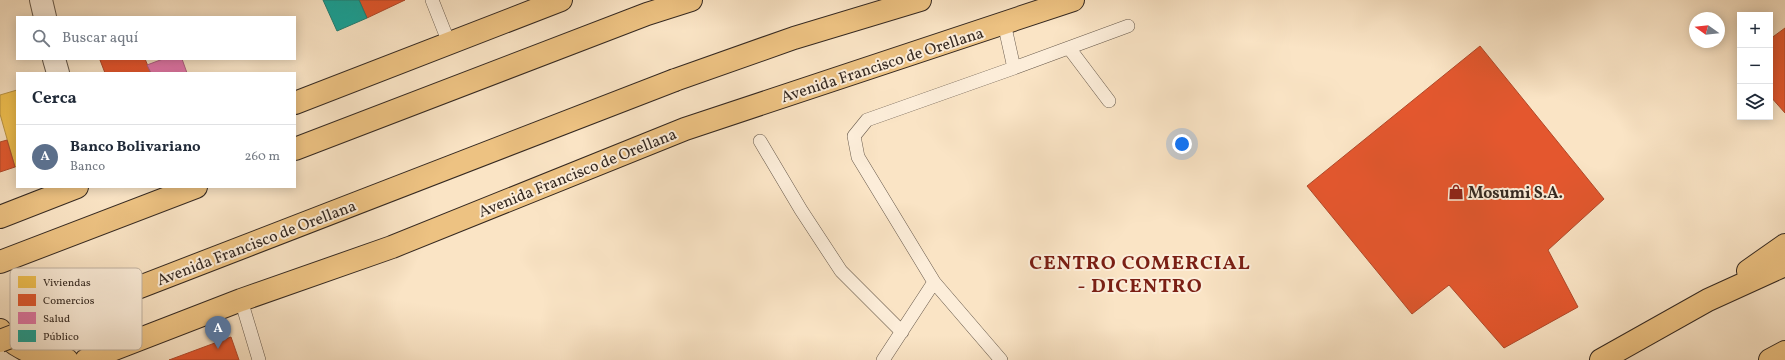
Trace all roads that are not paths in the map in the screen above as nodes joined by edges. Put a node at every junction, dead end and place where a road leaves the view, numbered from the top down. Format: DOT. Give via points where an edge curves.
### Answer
graph roads {
  1 [pos="41,0"];
  2 [pos="432,0"];
  3 [pos="691,0"];
  4 [pos="920,0"];
  5 [pos="1073,0"];
  6 [pos="555,1"];
  7 [pos="45,16"];
  8 [pos="1004,23"];
  9 [pos="1128,26"];
  10 [pos="449,43"];
  11 [pos="1069,48"];
  12 [pos="54,60"];
  13 [pos="1014,68"];
  14 [pos="58,72"];
  15 [pos="1109,101"];
  16 [pos="296,102"];
  17 [pos="760,141"];
  18 [pos="296,149"];
  19 [pos="74,188"];
  20 [pos="193,188"];
  21 [pos="28,206"];
  22 [pos="0,217"];
  23 [pos="0,234"];
  24 [pos="1785,245"];
  25 [pos="0,262"];
  26 [pos="1785,265"];
  27 [pos="934,282"];
  28 [pos="142,286"];
  29 [pos="241,300"];
  30 [pos="1708,300"];
  31 [pos="0,330"];
  32 [pos="902,332"];
  33 [pos="10,337"];
  34 [pos="142,338"];
  35 [pos="10,339"];
  36 [pos="0,341"];
  37 [pos="26,350"];
  38 [pos="112,350"];
  39 [pos="1785,352"];
  40 [pos="67,360"];
  41 [pos="86,360"];
  42 [pos="260,360"];
  43 [pos="883,360"];
  44 [pos="1002,360"];
  45 [pos="1601,360"];
  46 [pos="1770,360"];
  1 -- 7 [label="street"];
  2 -- 10 [label="lane"];
  3 -- 18 [label="main road" via="647,14"];
  4 -- 28 [label="main road, Avenida Francisco de Orellana, bridge" via="794,38 675,80"];
  5 -- 8 [label="main road, Avenida Francisco de Orellana"];
  6 -- 10 [label="main road"];
  8 -- 13 [label="lane"];
  8 -- 29 [label="main road, Avenida Francisco de Orellana" via="685,129 392,247"];
  9 -- 11 [label="lane"];
  10 -- 16 [label="main road"];
  11 -- 13 [label="lane"];
  11 -- 15 [label="lane"];
  12 -- 14 [label="street"];
  13 -- 27 [label="lane" via="867,120 854,136 858,157"];
  17 -- 32 [label="lane" via="800,210 841,271"];
  19 -- 21 [label="main road"];
  20 -- 25 [label="main road"];
  21 -- 22 [label="main road"];
  21 -- 23 [label="main road" via="7,224"];
  24 -- 30 [label="main road"];
  26 -- 30 [label="main road"];
  27 -- 32 [label="lane"];
  27 -- 44 [label="lane"];
  29 -- 34 [label="main road, Avenida Francisco de Orellana"];
  29 -- 42 [label="lane"];
  30 -- 45 [label="main road"];
  31 -- 35 [label="main road"];
  32 -- 43 [label="lane"];
  33 -- 36 [label="main road, Avenida Francisco de Orellana, bridge"];
  37 -- 40 [label="main road" via="40,356"];
  38 -- 41 [label="main road, Avenida Francisco de Orellana"];
  39 -- 46 [label="main road"];
}
